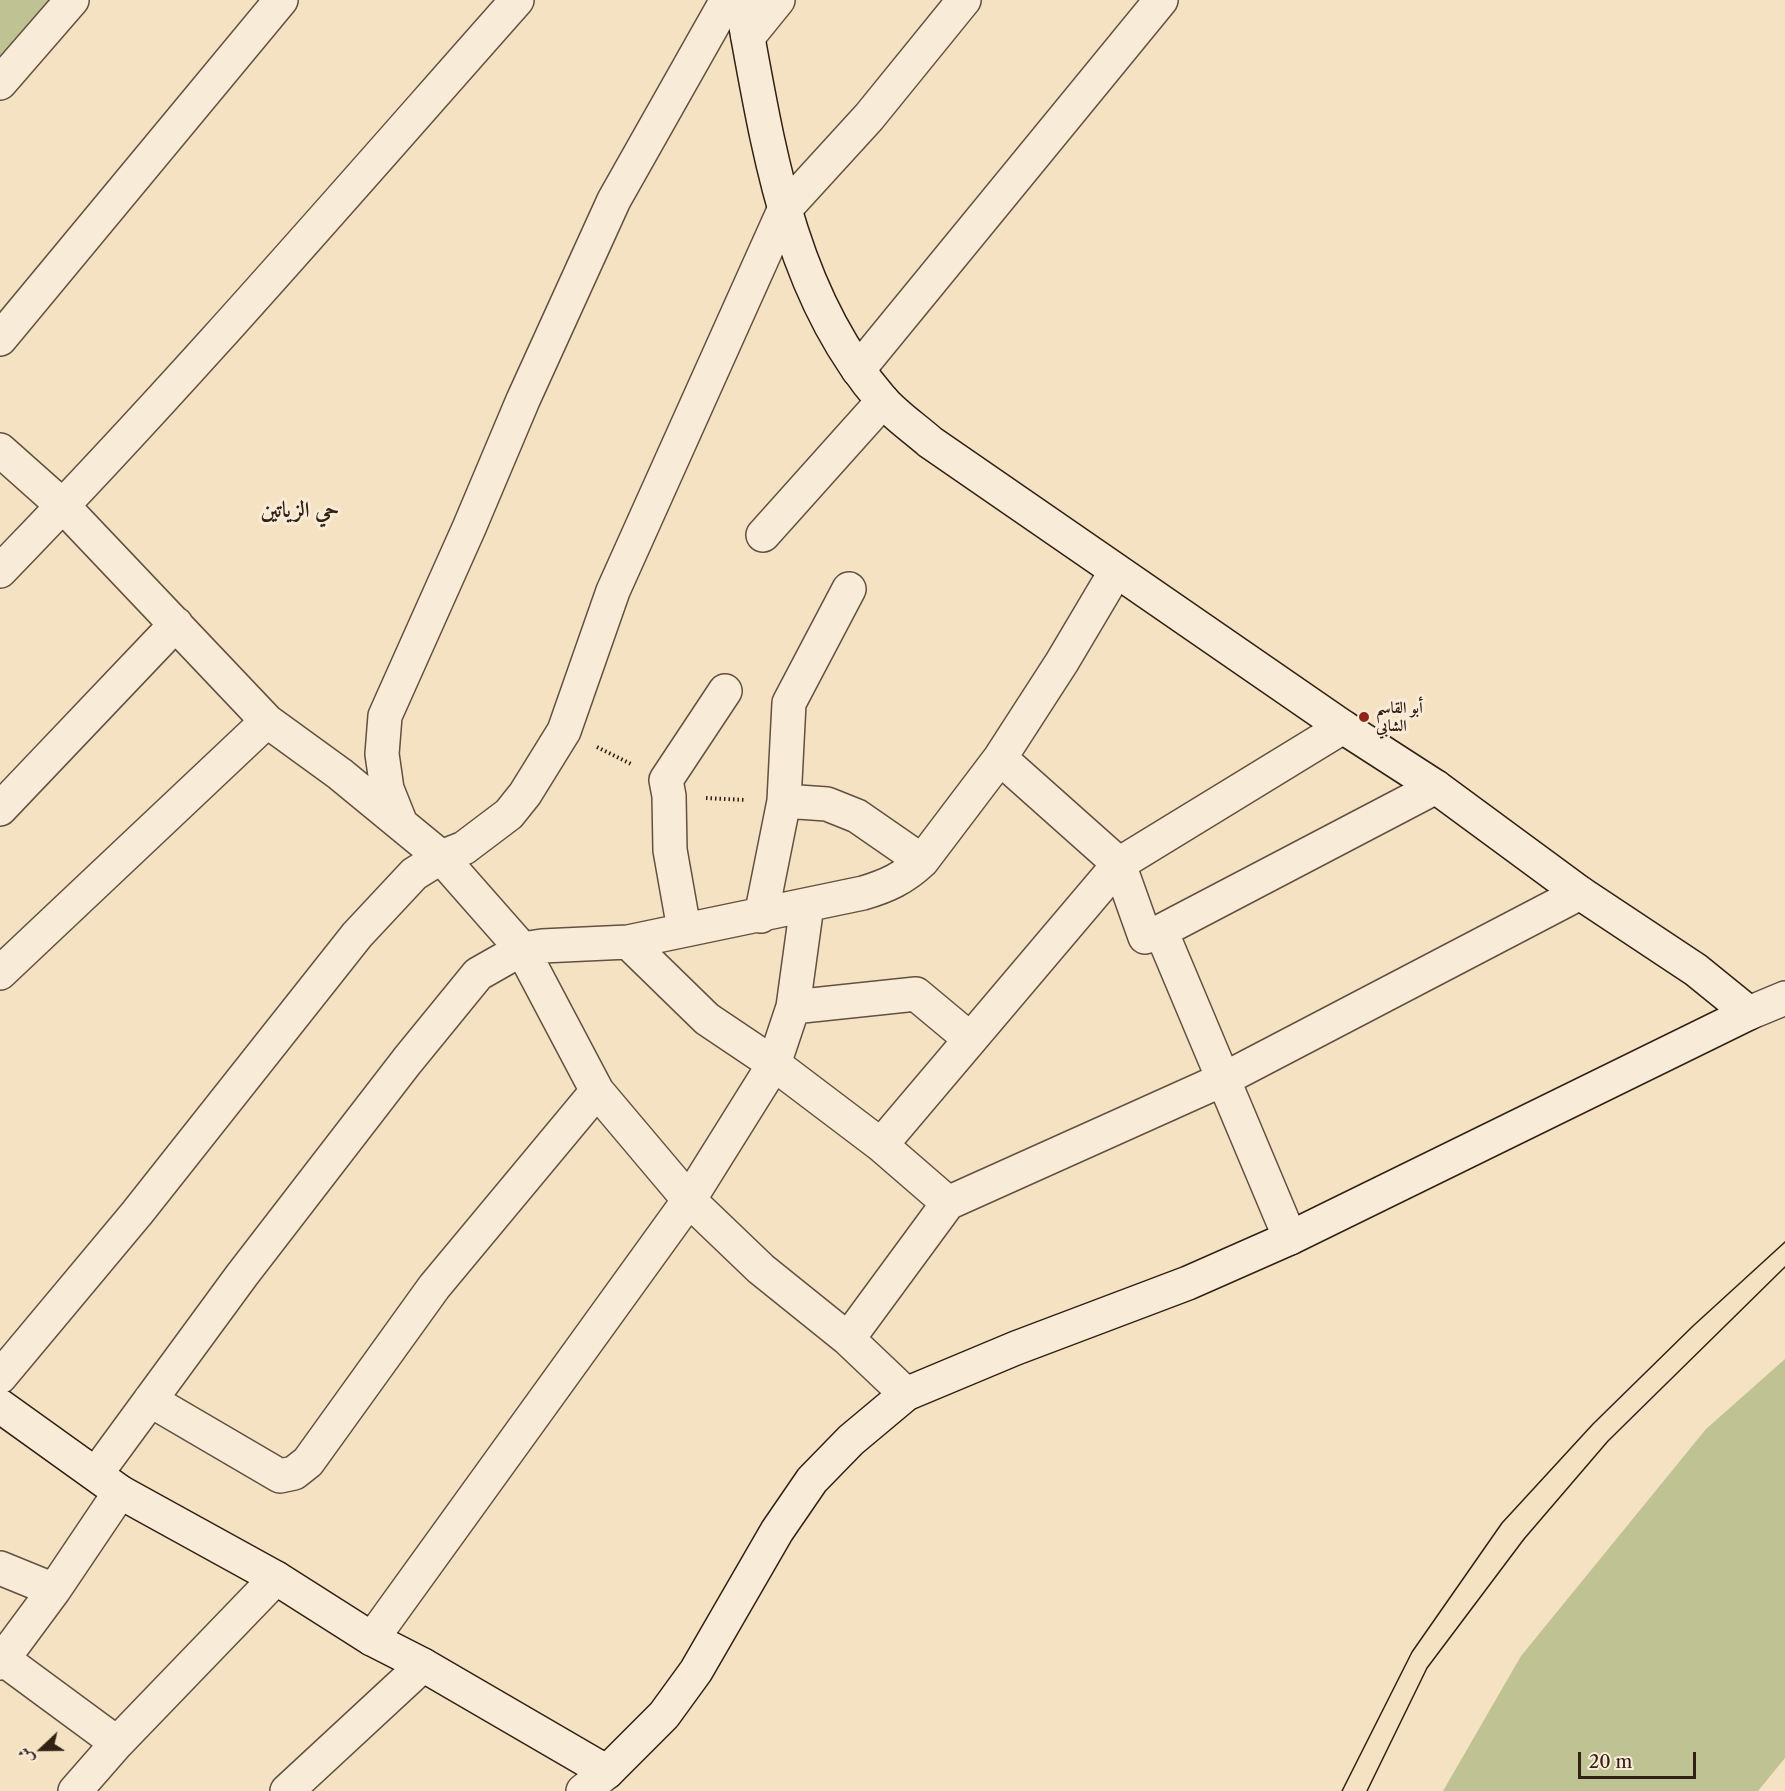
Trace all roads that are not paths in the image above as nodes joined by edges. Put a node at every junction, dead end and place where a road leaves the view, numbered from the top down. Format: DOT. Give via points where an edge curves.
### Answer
graph roads {
  1 [pos="72,0"];
  2 [pos="281,0"];
  3 [pos="517,0"];
  4 [pos="727,0"];
  5 [pos="741,0"];
  6 [pos="778,0"];
  7 [pos="964,0"];
  8 [pos="1161,0"];
  9 [pos="748,37"];
  10 [pos="0,83"];
  11 [pos="784,210"];
  12 [pos="0,339"];
  13 [pos="858,370"];
  14 [pos="883,401"];
  15 [pos="0,450"];
  16 [pos="63,506"];
  17 [pos="763,535"];
  18 [pos="0,571"];
  19 [pos="1116,571"];
  20 [pos="849,589"];
  21 [pos="176,624"];
  22 [pos="725,691"];
  23 [pos="267,722"];
  24 [pos="1343,727"];
  25 [pos="1000,758"];
  26 [pos="1436,787"];
  27 [pos="784,801"];
  28 [pos="0,809"];
  29 [pos="401,824"];
  30 [pos="441,857"];
  31 [pos="922,861"];
  32 [pos="1119,864"];
  33 [pos="1580,893"];
  34 [pos="807,905"];
  35 [pos="761,916"];
  36 [pos="684,929"];
  37 [pos="1161,932"];
  38 [pos="628,942"];
  39 [pos="522,949"];
  40 [pos="0,973"];
  41 [pos="1785,998"];
  42 [pos="793,1007"];
  43 [pos="1749,1013"];
  44 [pos="970,1039"];
  45 [pos="774,1064"];
  46 [pos="1224,1079"];
  47 [pos="597,1091"];
  48 [pos="881,1144"];
  49 [pos="689,1200"];
  50 [pos="948,1203"];
  51 [pos="1290,1239"];
  52 [pos="848,1339"];
  53 [pos="0,1377"];
  54 [pos="906,1394"];
  55 [pos="150,1400"];
  56 [pos="0,1406"];
  57 [pos="108,1483"];
  58 [pos="0,1568"];
  59 [pos="276,1578"];
  60 [pos="54,1590"];
  61 [pos="372,1639"];
  62 [pos="1,1661"];
  63 [pos="423,1665"];
  64 [pos="117,1743"];
  65 [pos="595,1781"];
  66 [pos="75,1791"];
  67 [pos="287,1791"];
  1 -- 10 [label="street"];
  2 -- 12 [label="street"];
  3 -- 16 [label="street"];
  4 -- 29 [label="street" via="614,200 385,716 382,754 387,789"];
  5 -- 9 [label="street"];
  6 -- 9 [label="street"];
  7 -- 11 [label="street" via="869,117"];
  8 -- 13 [label="street"];
  9 -- 11 [label="street"];
  11 -- 13 [label="street" via="808,279 829,324"];
  11 -- 30 [label="street" via="613,591 564,731 509,814 464,848"];
  13 -- 14 [label="street"];
  14 -- 17 [label="street"];
  14 -- 19 [label="street" via="930,442"];
  15 -- 16 [label="street"];
  16 -- 18 [label="street"];
  16 -- 21 [label="street"];
  19 -- 24 [label="street"];
  19 -- 25 [label="street"];
  20 -- 27 [label="street" via="789,703"];
  21 -- 23 [label="street"];
  21 -- 28 [label="street"];
  22 -- 36 [label="street" via="667,788 670,850"];
  23 -- 29 [label="street"];
  23 -- 40 [label="street"];
  24 -- 26 [label="street"];
  24 -- 32 [label="street"];
  25 -- 31 [label="street"];
  25 -- 32 [label="street"];
  26 -- 33 [label="street"];
  26 -- 37 [label="street"];
  27 -- 31 [label="street" via="827,804 857,816"];
  27 -- 35 [label="street"];
  29 -- 30 [label="street"];
  30 -- 39 [label="street"];
  30 -- 53 [label="street" via="414,874 357,935 137,1213"];
  31 -- 34 [label="street" via="895,882"];
  32 -- 37 [label="street" via="1145,937"];
  32 -- 44 [label="street"];
  33 -- 43 [label="street" via="1696,970"];
  33 -- 46 [label="street"];
  34 -- 35 [label="street"];
  34 -- 42 [label="street"];
  35 -- 36 [label="street"];
  36 -- 38 [label="street"];
  37 -- 46 [label="street"];
  38 -- 39 [label="street"];
  38 -- 45 [label="street" via="707,1019"];
  39 -- 47 [label="street"];
  39 -- 55 [label="street" via="478,974 242,1275"];
  41 -- 43 [label="street"];
  42 -- 44 [label="street" via="916,994"];
  42 -- 45 [label="street"];
  43 -- 51 [label="street"];
  44 -- 48 [label="street"];
  45 -- 48 [label="street"];
  45 -- 49 [label="street"];
  46 -- 50 [label="street"];
  46 -- 51 [label="street"];
  47 -- 49 [label="street"];
  47 -- 55 [label="street" via="434,1287 308,1462 294,1473 280,1476"];
  48 -- 50 [label="street"];
  49 -- 52 [label="street" via="761,1269"];
  49 -- 61 [label="street"];
  50 -- 52 [label="street"];
  51 -- 54 [label="street"];
  52 -- 54 [label="street"];
  54 -- 65 [label="street" via="851,1440 812,1480 777,1531 696,1671 664,1715"];
  55 -- 57 [label="street"];
  56 -- 57 [label="street"];
  57 -- 59 [label="street"];
  57 -- 60 [label="street"];
  58 -- 60 [label="street"];
  59 -- 61 [label="street"];
  59 -- 64 [label="street"];
  60 -- 62 [label="street"];
  61 -- 63 [label="street"];
  62 -- 64 [label="street"];
  63 -- 65 [label="street"];
  63 -- 67 [label="street"];
  64 -- 66 [label="street"];
}
